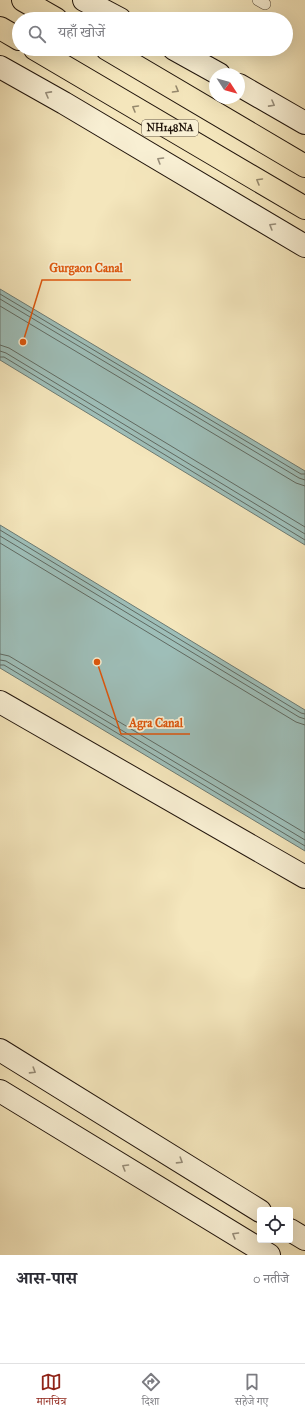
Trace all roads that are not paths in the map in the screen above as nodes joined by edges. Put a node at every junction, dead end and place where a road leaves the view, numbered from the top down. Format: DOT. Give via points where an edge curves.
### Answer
graph roads {
  1 [pos="23,0"];
  2 [pos="84,0"];
  3 [pos="44,12"];
  4 [pos="107,12"];
  5 [pos="0,28"];
  6 [pos="12,35"];
  7 [pos="47,56"];
  8 [pos="118,56"];
  9 [pos="187,56"];
  10 [pos="0,67"];
  11 [pos="209,68"];
  12 [pos="245,89"];
  13 [pos="305,124"];
  14 [pos="305,166"];
  15 [pos="305,208"];
  16 [pos="305,246"];
  17 [pos="0,702"];
  18 [pos="305,877"];
  19 [pos="0,1050"];
  20 [pos="0,1091"];
  21 [pos="257,1209"];
  22 [pos="293,1232"];
  23 [pos="305,1239"];
  24 [pos="269,1255"];
  1 -- 3 [label="highway"];
  2 -- 4 [label="street"];
  5 -- 6 [label="highway"];
  15 -- 7 [label="highway, NH148NA, one-way"];
  8 -- 14 [label="highway, NH148NA, one-way"];
  9 -- 11 [label="street"];
  16 -- 10 [label="street, one-way"];
  12 -- 13 [label="street, one-way"];
  17 -- 18 [label="street"];
  19 -- 21 [label="street, one-way"];
  24 -- 20 [label="street, one-way"];
  22 -- 23 [label="street"];
}
